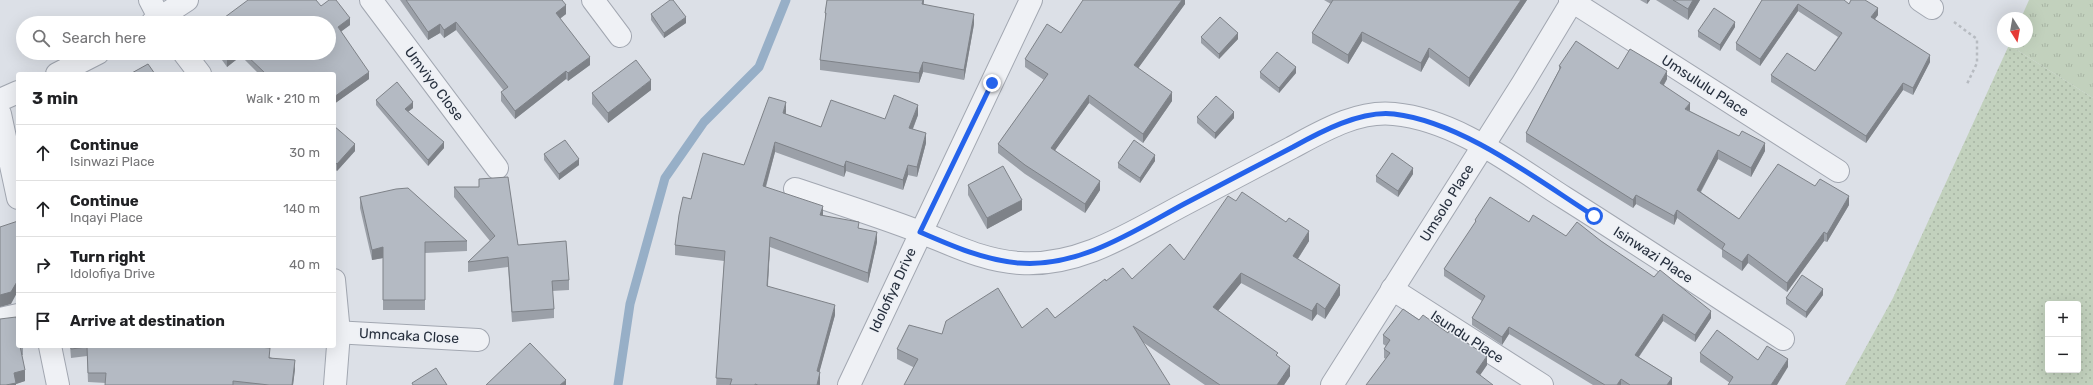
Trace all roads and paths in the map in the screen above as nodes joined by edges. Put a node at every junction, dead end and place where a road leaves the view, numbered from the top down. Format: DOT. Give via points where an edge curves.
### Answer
graph roads {
  1 [pos="187,0"];
  2 [pos="371,0"];
  3 [pos="593,0"];
  4 [pos="1031,0"];
  5 [pos="1571,0"];
  6 [pos="1926,4"];
  7 [pos="156,16"];
  8 [pos="620,36"];
  9 [pos="84,60"];
  10 [pos="189,60"];
  11 [pos="61,72"];
  12 [pos="198,72"];
  13 [pos="1967,84"];
  14 [pos="16,93"];
  15 [pos="0,100"];
  16 [pos="0,114"];
  17 [pos="1483,146"];
  18 [pos="497,168"];
  19 [pos="1838,171"];
  20 [pos="16,189"];
  21 [pos="795,189"];
  22 [pos="920,232"];
  23 [pos="1392,289"];
  24 [pos="16,315"];
  25 [pos="336,315"];
  26 [pos="0,319"];
  27 [pos="337,333"];
  28 [pos="1783,339"];
  29 [pos="478,340"];
  30 [pos="50,348"];
  31 [pos="58,385"];
  32 [pos="335,385"];
  33 [pos="849,385"];
  34 [pos="1332,385"];
  35 [pos="1542,385"];
  1 -- 7 [label="street"];
  2 -- 18 [label="street, Umviyo Close"];
  3 -- 8 [label="street"];
  4 -- 22 [label="street, Idolofiya Drive"];
  5 -- 17 [label="street, Umsolo Place"];
  5 -- 19 [label="street, Umsululu Place"];
  6 -- 13 [label="path" via="1977,39 1977,63"];
  9 -- 11 [label="street"];
  10 -- 12 [label="street"];
  14 -- 15 [label="street"];
  16 -- 20 [label="street"];
  17 -- 22 [label="street, Isinwazi Place" via="1445,127 1391,113 1341,123 1116,241 1076,257 1050,262 1020,263 984,257"];
  17 -- 23 [label="street, Umsolo Place"];
  17 -- 28 [label="street, Isinwazi Place"];
  21 -- 22 [label="street, Isinwazi Place"];
  22 -- 33 [label="street, Idolofiya Drive"];
  23 -- 34 [label="street, Umsolo Place"];
  23 -- 35 [label="street, Isundu Place"];
  24 -- 26 [label="street"];
  25 -- 27 [label="street"];
  27 -- 29 [label="street, Umncaka Close"];
  27 -- 32 [label="street"];
  30 -- 31 [label="street"];
}
